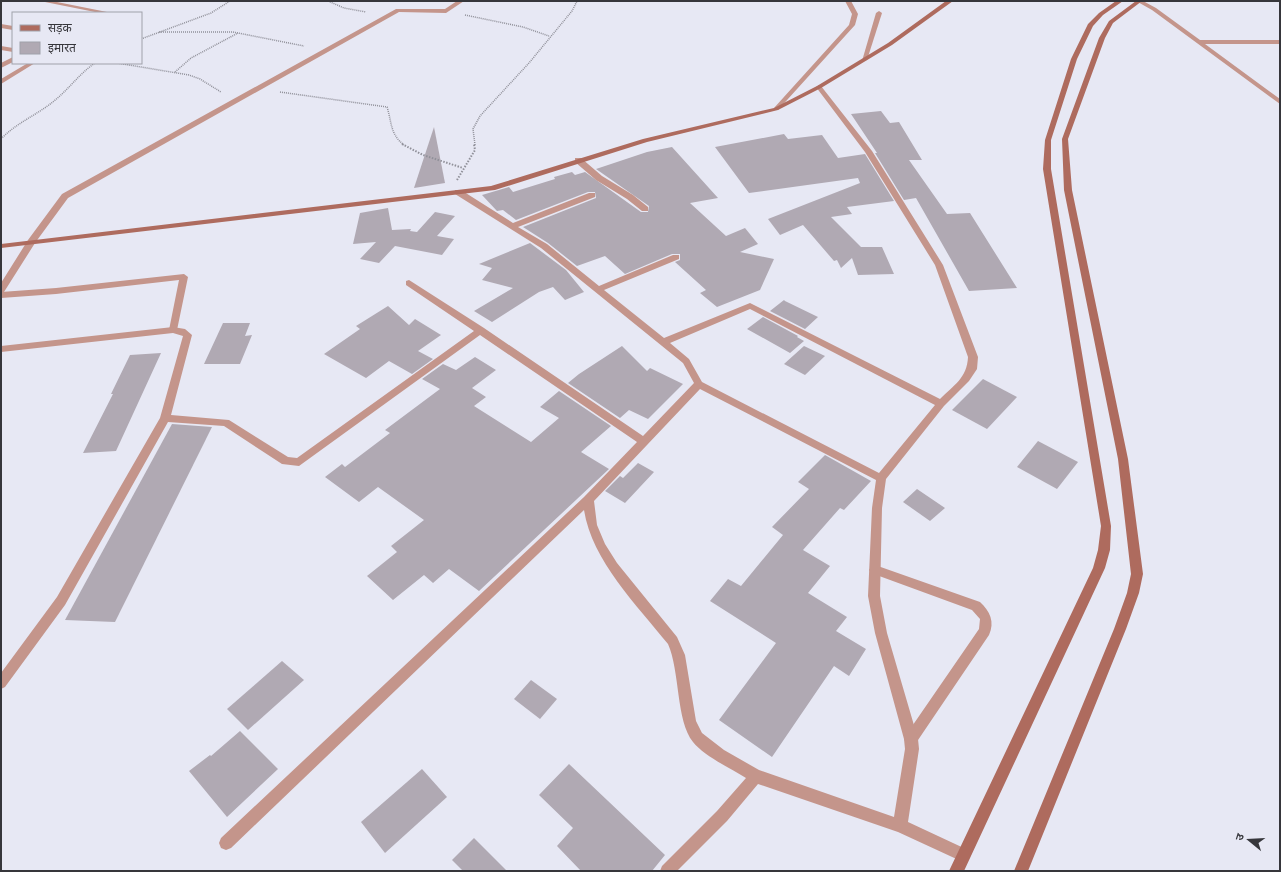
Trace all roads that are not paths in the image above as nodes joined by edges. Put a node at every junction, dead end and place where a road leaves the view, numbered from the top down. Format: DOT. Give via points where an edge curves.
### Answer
graph roads {
  1 [pos="43,1"];
  2 [pos="461,1"];
  3 [pos="848,1"];
  4 [pos="950,1"];
  5 [pos="1120,1"];
  6 [pos="1139,1"];
  7 [pos="104,12"];
  8 [pos="879,13"];
  9 [pos="1,26"];
  10 [pos="12,28"];
  11 [pos="1199,42"];
  12 [pos="1280,42"];
  13 [pos="1,48"];
  14 [pos="12,50"];
  15 [pos="12,60"];
  16 [pos="864,60"];
  17 [pos="30,64"];
  18 [pos="1,66"];
  19 [pos="1,82"];
  20 [pos="819,87"];
  21 [pos="1280,102"];
  22 [pos="776,109"];
  23 [pos="578,160"];
  24 [pos="454,192"];
  25 [pos="592,195"];
  26 [pos="645,209"];
  27 [pos="513,226"];
  28 [pos="31,242"];
  29 [pos="1,246"];
  30 [pos="676,258"];
  31 [pos="409,283"];
  32 [pos="598,289"];
  33 [pos="1,290"];
  34 [pos="1,295"];
  35 [pos="173,330"];
  36 [pos="481,330"];
  37 [pos="664,342"];
  38 [pos="1,349"];
  39 [pos="698,384"];
  40 [pos="941,404"];
  41 [pos="165,418"];
  42 [pos="645,442"];
  43 [pos="881,478"];
  44 [pos="588,500"];
  45 [pos="875,570"];
  46 [pos="1,683"];
  47 [pos="911,739"];
  48 [pos="756,776"];
  49 [pos="900,826"];
  50 [pos="226,843"];
  51 [pos="963,855"];
  52 [pos="667,871"];
  53 [pos="956,871"];
  54 [pos="1021,871"];
  1 -- 7 [label="street"];
  2 -- 28 [label="street" via="446,11 398,10 65,196"];
  3 -- 22 [label="street" via="855,14 852,25"];
  4 -- 16 [label="main road"];
  5 -- 51 [label="main road" via="1090,25 1074,59 1048,140 1047,169 1106,526 1104,550 1099,568"];
  6 -- 11 [label="street"];
  6 -- 54 [label="main road" via="1111,22 1102,38 1065,140 1068,190 1123,459 1137,574 1120,629"];
  8 -- 16 [label="street"];
  9 -- 10 [label="street"];
  11 -- 12 [label="street"];
  11 -- 21 [label="street"];
  13 -- 14 [label="street"];
  15 -- 18 [label="street"];
  16 -- 20 [label="main road"];
  17 -- 19 [label="street"];
  20 -- 22 [label="main road"];
  20 -- 40 [label="street" via="868,151 939,265 973,357 972,369 966,379"];
  22 -- 23 [label="main road" via="645,140"];
  23 -- 24 [label="main road" via="492,188"];
  23 -- 26 [label="street" via="599,178 630,196"];
  24 -- 27 [label="street"];
  24 -- 28 [label="main road"];
  25 -- 27 [label="street"];
  27 -- 32 [label="street" via="544,246"];
  28 -- 29 [label="main road"];
  28 -- 33 [label="street"];
  30 -- 32 [label="street"];
  31 -- 36 [label="street"];
  32 -- 37 [label="street"];
  34 -- 35 [label="street" via="184,277"];
  35 -- 38 [label="street"];
  35 -- 41 [label="street" via="188,335"];
  36 -- 41 [label="street" via="299,462 286,461 226,423"];
  36 -- 42 [label="street"];
  37 -- 39 [label="street" via="686,361"];
  37 -- 40 [label="street" via="750,306"];
  39 -- 42 [label="street"];
  39 -- 43 [label="street"];
  40 -- 43 [label="street"];
  41 -- 46 [label="street" via="61,601"];
  42 -- 44 [label="street"];
  43 -- 45 [label="street" via="876,508"];
  44 -- 48 [label="street" via="592,525 600,546 673,641 679,655 690,721 697,737 719,755"];
  44 -- 50 [label="street"];
  45 -- 47 [label="street" via="874,596 881,633"];
  45 -- 47 [label="street" via="976,606 985,613 987,622 985,631"];
  47 -- 49 [label="street" via="911,758"];
  48 -- 49 [label="street"];
  48 -- 52 [label="street" via="722,816"];
  49 -- 51 [label="street"];
  51 -- 53 [label="main road"];
}
